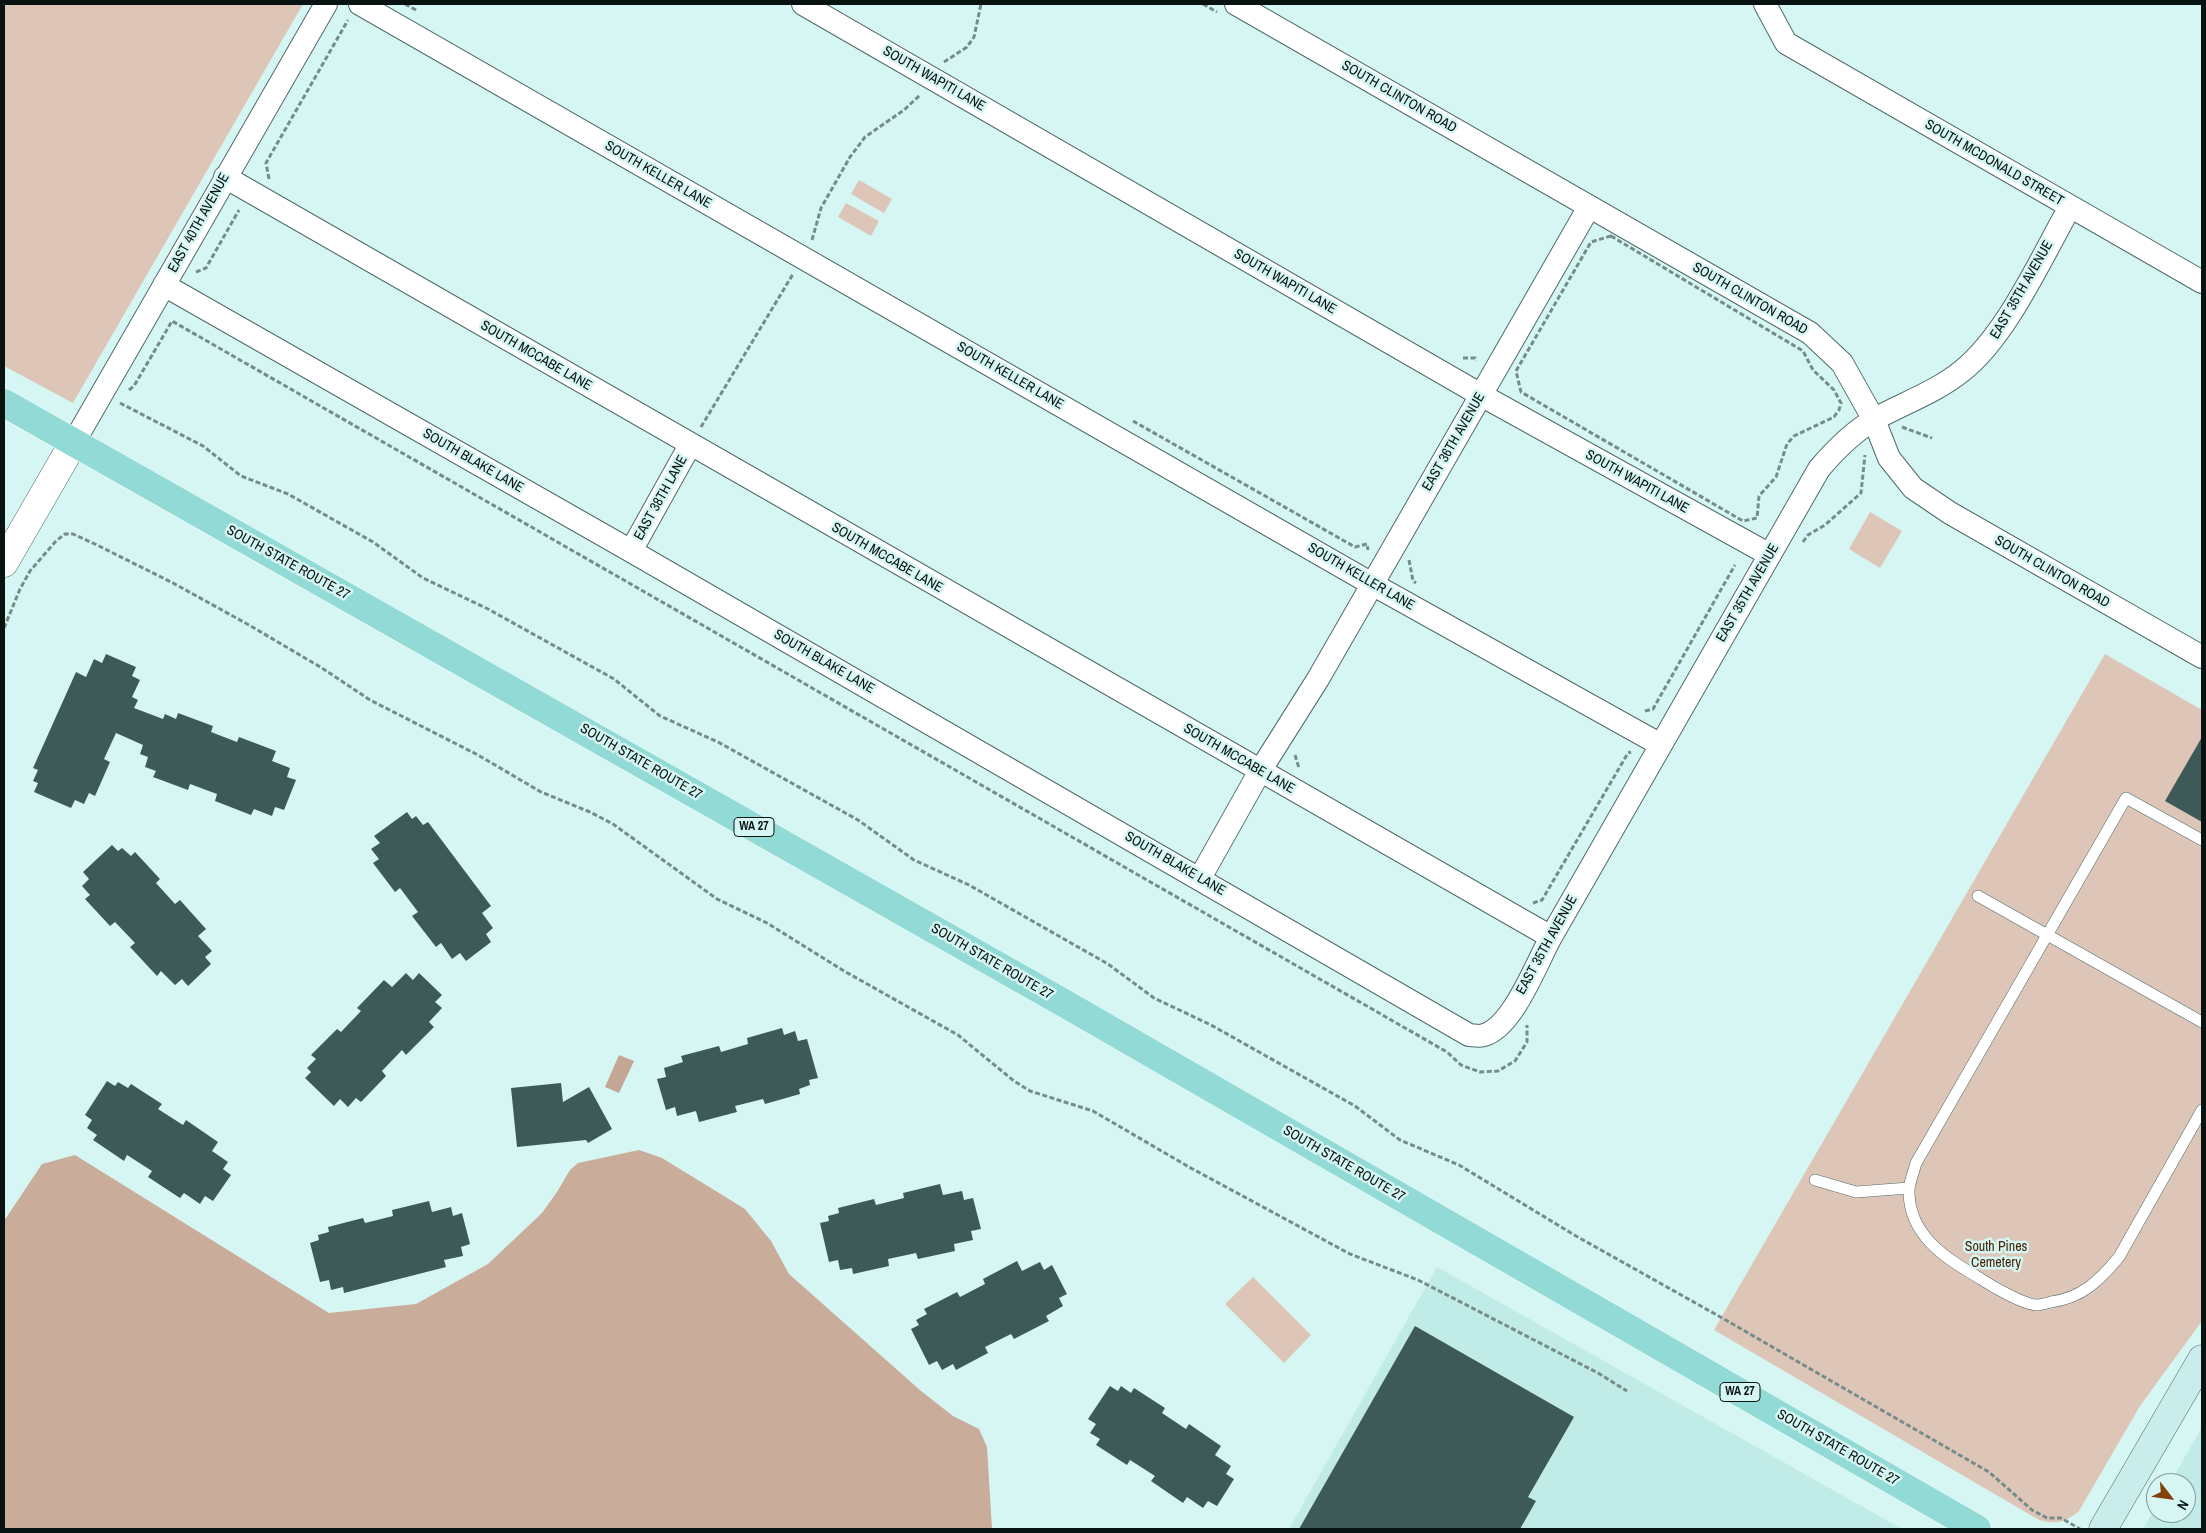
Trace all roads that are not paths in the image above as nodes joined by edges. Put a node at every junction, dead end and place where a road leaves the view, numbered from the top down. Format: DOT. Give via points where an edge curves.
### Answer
graph roads {
  1 [pos="326,4"];
  2 [pos="803,4"];
  3 [pos="1236,4"];
  4 [pos="1765,4"];
  5 [pos="354,8"];
  6 [pos="225,177"];
  7 [pos="1589,206"];
  8 [pos="2070,207"];
  9 [pos="2202,282"];
  10 [pos="164,285"];
  11 [pos="1481,395"];
  12 [pos="4,403"];
  13 [pos="1874,420"];
  14 [pos="696,436"];
  15 [pos="74,442"];
  16 [pos="631,551"];
  17 [pos="1770,555"];
  18 [pos="4,563"];
  19 [pos="1372,584"];
  20 [pos="2202,657"];
  21 [pos="1661,745"];
  22 [pos="1260,771"];
  23 [pos="2202,840"];
  24 [pos="1200,878"];
  25 [pos="1978,896"];
  26 [pos="2046,934"];
  27 [pos="1551,937"];
  28 [pos="2202,1022"];
  29 [pos="1484,1035"];
  30 [pos="2202,1110"];
  31 [pos="1815,1180"];
  32 [pos="1909,1188"];
  33 [pos="2202,1360"];
  34 [pos="1977,1529"];
  35 [pos="2103,1529"];
  1 -- 6 [label="street, EAST 40TH AVENUE"];
  2 -- 11 [label="street, SOUTH WAPITI LANE"];
  3 -- 7 [label="street, SOUTH CLINTON ROAD"];
  4 -- 8 [label="street, SOUTH MCDONALD STREET" via="1786,43"];
  5 -- 19 [label="street, SOUTH KELLER LANE" via="803,258"];
  6 -- 10 [label="street, EAST 40TH AVENUE"];
  6 -- 14 [label="street, SOUTH MCCABE LANE"];
  7 -- 11 [label="street, EAST 36TH AVENUE"];
  7 -- 13 [label="street, SOUTH CLINTON ROAD" via="1810,333 1842,363"];
  8 -- 9 [label="street, SOUTH MCDONALD STREET"];
  8 -- 13 [label="street, EAST 35TH AVENUE" via="2011,310 1979,357 1926,394"];
  10 -- 15 [label="street, EAST 40TH AVENUE"];
  10 -- 16 [label="street, SOUTH BLAKE LANE"];
  11 -- 17 [label="street, SOUTH WAPITI LANE"];
  11 -- 19 [label="street, EAST 36TH AVENUE"];
  12 -- 15 [label="main road, SOUTH STATE ROUTE 27 / WA 27"];
  13 -- 17 [label="street, EAST 35TH AVENUE" via="1836,448 1818,470"];
  13 -- 20 [label="street, SOUTH CLINTON ROAD" via="1889,458 1913,488 1950,513"];
  14 -- 16 [label="street, EAST 38TH LANE"];
  14 -- 22 [label="street, SOUTH MCCABE LANE"];
  15 -- 18 [label="street"];
  15 -- 34 [label="main road, SOUTH STATE ROUTE 27 / WA 27" via="1044,992"];
  16 -- 24 [label="street, SOUTH BLAKE LANE"];
  17 -- 21 [label="street, EAST 35TH AVENUE"];
  19 -- 21 [label="street, SOUTH KELLER LANE"];
  19 -- 22 [label="street, EAST 36TH AVENUE"];
  21 -- 27 [label="street, EAST 35TH AVENUE"];
  22 -- 24 [label="street, EAST 36TH AVENUE"];
  22 -- 27 [label="street, SOUTH MCCABE LANE"];
  23 -- 26 [label="lane" via="2126,798"];
  24 -- 29 [label="street, SOUTH BLAKE LANE" via="1469,1035"];
  25 -- 26 [label="lane"];
  26 -- 28 [label="lane"];
  26 -- 32 [label="lane" via="1916,1163"];
  27 -- 29 [label="street, EAST 35TH AVENUE" via="1511,1011 1502,1024"];
  30 -- 32 [label="lane" via="2119,1257 2087,1290 2063,1300 2036,1305 1997,1289 1941,1255 1922,1235 1913,1212"];
  31 -- 32 [label="lane" via="1856,1192"];
  33 -- 35 [label="main road"];
}
